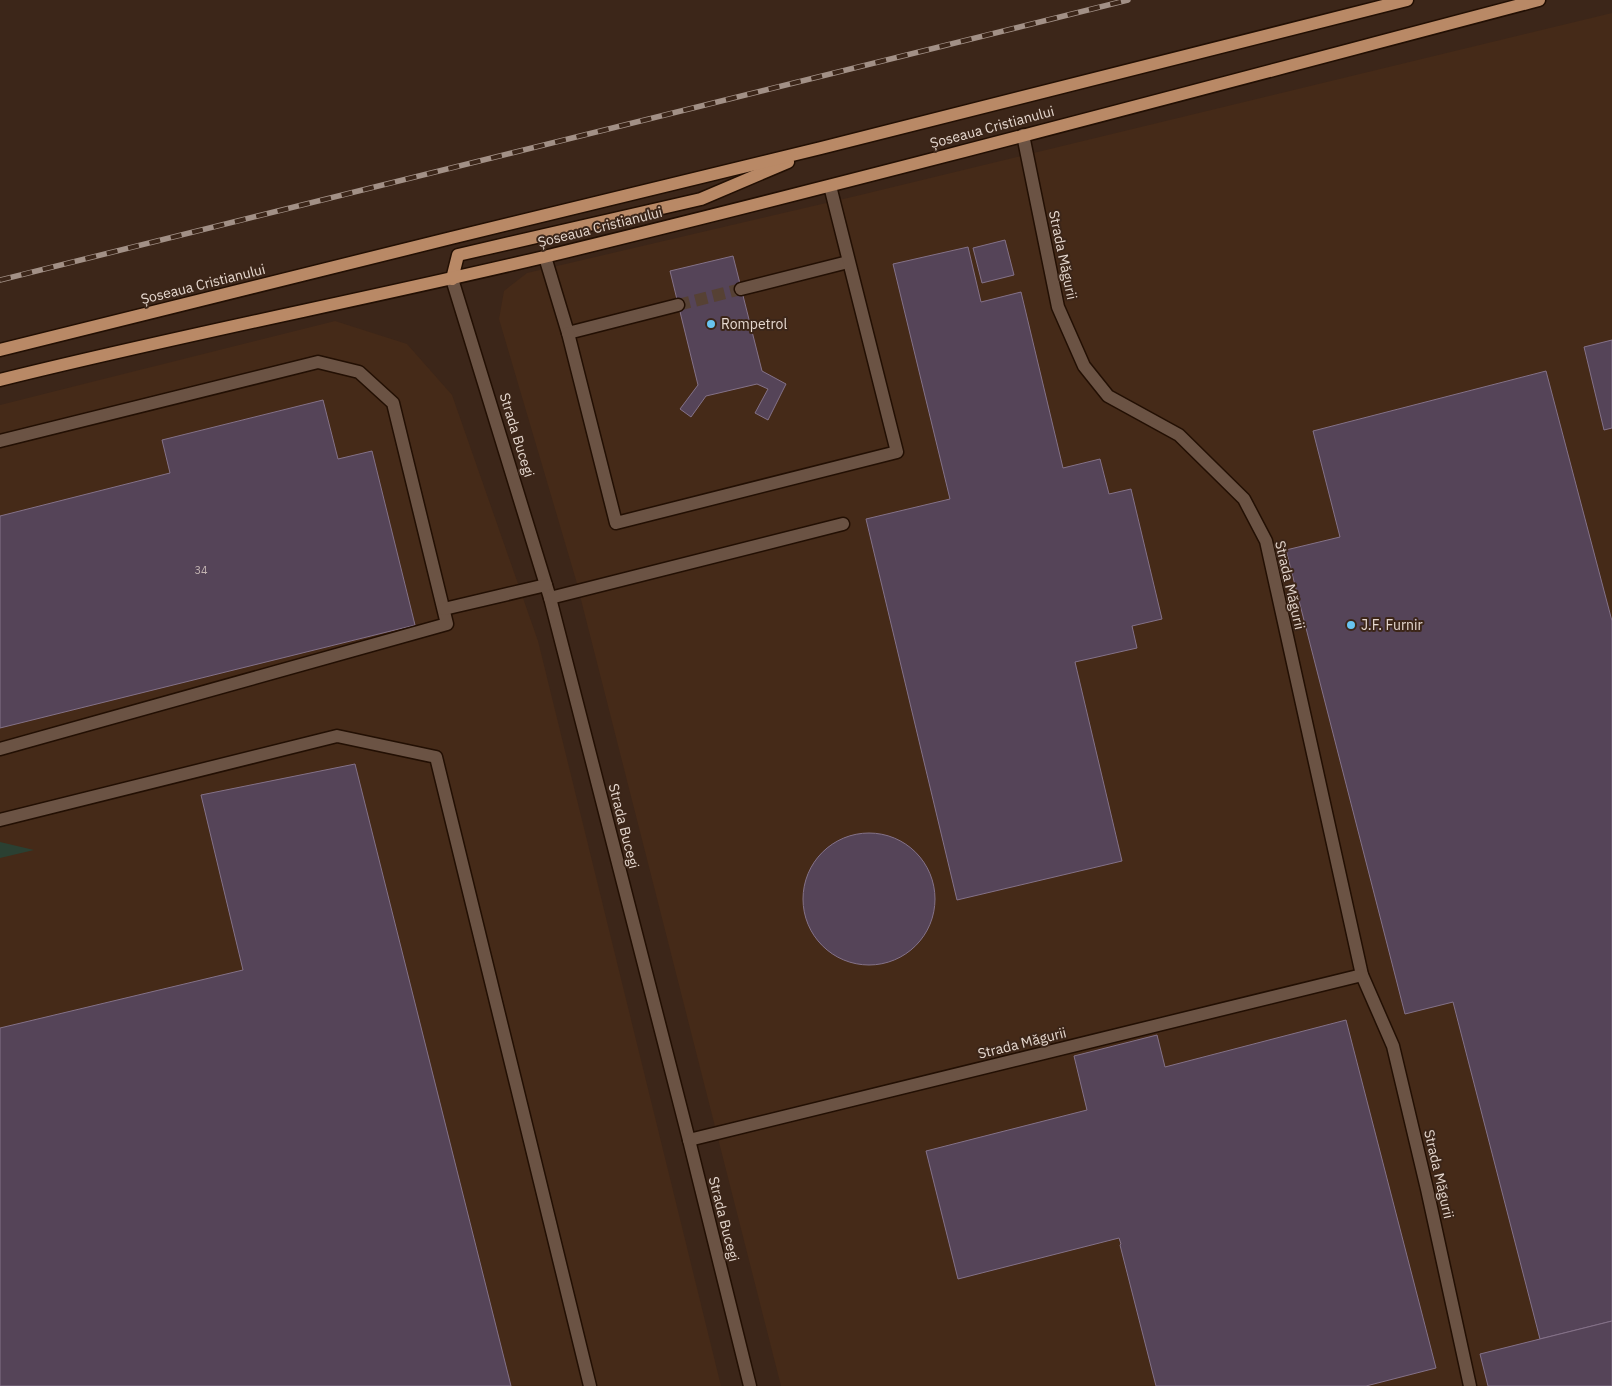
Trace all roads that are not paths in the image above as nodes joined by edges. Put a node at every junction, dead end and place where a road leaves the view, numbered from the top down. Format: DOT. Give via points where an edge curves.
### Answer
graph roads {
  1 [pos="1407,0"];
  2 [pos="1539,0"];
  3 [pos="1023,135"];
  4 [pos="821,148"];
  5 [pos="830,186"];
  6 [pos="545,257"];
  7 [pos="848,262"];
  8 [pos="452,278"];
  9 [pos="741,289"];
  10 [pos="678,305"];
  11 [pos="568,333"];
  12 [pos="0,350"];
  13 [pos="0,380"];
  14 [pos="0,441"];
  15 [pos="843,524"];
  16 [pos="546,585"];
  17 [pos="550,598"];
  18 [pos="444,609"];
  19 [pos="0,749"];
  20 [pos="0,820"];
  21 [pos="1362,975"];
  22 [pos="689,1140"];
  23 [pos="590,1386"];
  24 [pos="750,1386"];
  25 [pos="1470,1386"];
  1 -- 4 [label="main road, Șoseaua Cristianului"];
  2 -- 3 [label="main road, Șoseaua Cristianului"];
  3 -- 5 [label="main road, Șoseaua Cristianului"];
  3 -- 21 [label="street, Strada Măgurii" via="1058,307 1084,366 1108,396 1179,435 1244,499 1266,541"];
  4 -- 8 [label="main road, Șoseaua Cristianului" via="702,199 458,255"];
  4 -- 12 [label="main road, Șoseaua Cristianului"];
  5 -- 6 [label="main road, Șoseaua Cristianului"];
  5 -- 7 [label="street"];
  6 -- 8 [label="main road, Șoseaua Cristianului"];
  6 -- 11 [label="street"];
  7 -- 9 [label="street"];
  7 -- 11 [label="street" via="897,452 616,523"];
  8 -- 13 [label="main road, Șoseaua Cristianului"];
  8 -- 16 [label="street, Strada Bucegi"];
  10 -- 11 [label="street"];
  14 -- 18 [label="street" via="318,362 359,372 393,403"];
  15 -- 17 [label="street"];
  16 -- 17 [label="street, Strada Bucegi"];
  16 -- 18 [label="street"];
  17 -- 22 [label="street, Strada Bucegi"];
  18 -- 19 [label="street" via="447,624"];
  20 -- 23 [label="street" via="336,736 436,757"];
  21 -- 22 [label="street, Strada Măgurii"];
  21 -- 25 [label="street, Strada Măgurii" via="1393,1046"];
  22 -- 24 [label="street, Strada Bucegi"];
}
